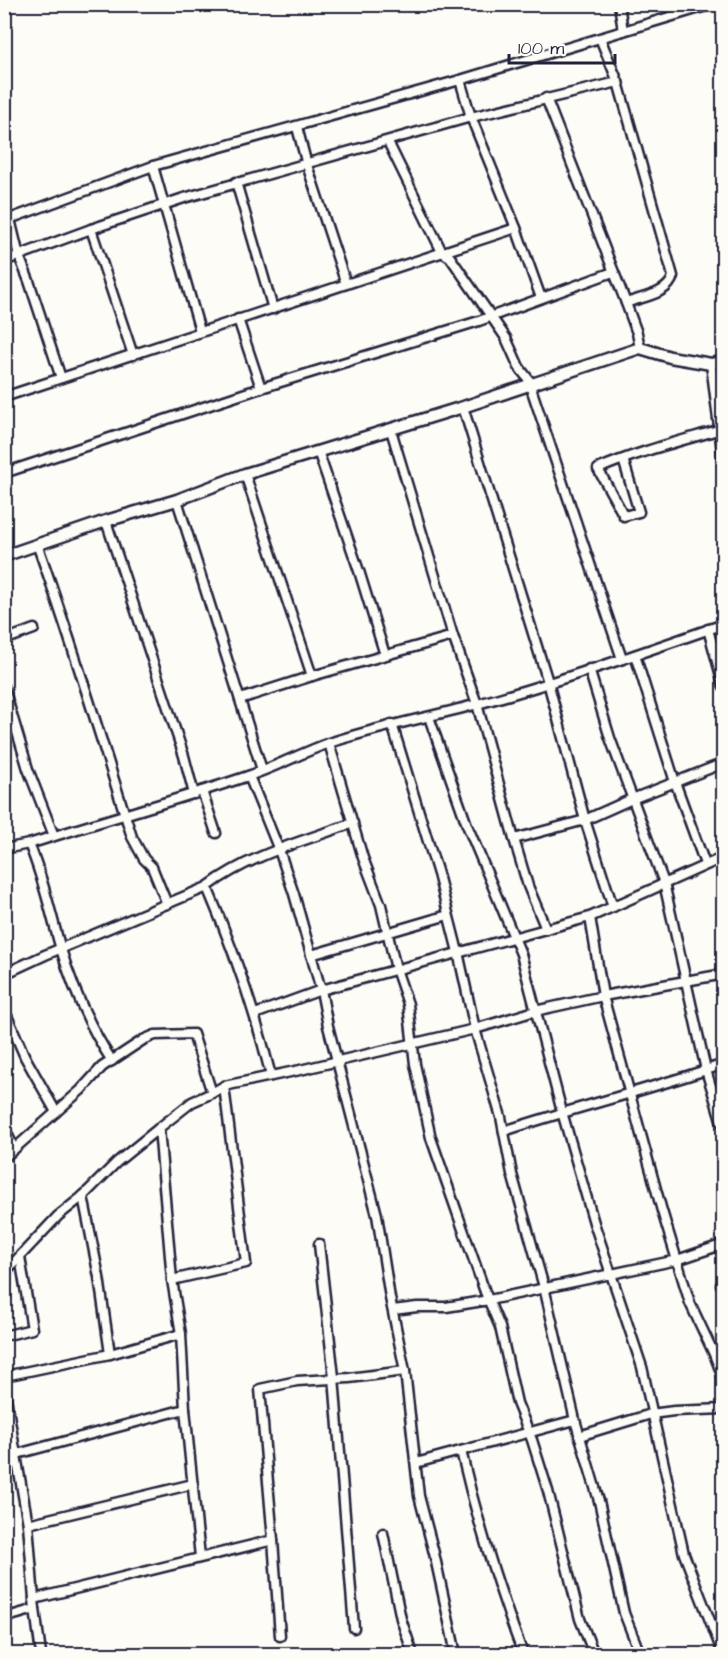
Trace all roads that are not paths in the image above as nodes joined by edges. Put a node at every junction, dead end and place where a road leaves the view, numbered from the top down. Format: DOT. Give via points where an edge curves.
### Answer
graph roads {
  1 [pos="619,4"];
  2 [pos="713,4"];
  3 [pos="623,31"];
  4 [pos="600,38"];
  5 [pos="460,80"];
  6 [pos="618,82"];
  7 [pos="546,98"];
  8 [pos="471,117"];
  9 [pos="297,127"];
  10 [pos="388,142"];
  11 [pos="307,165"];
  12 [pos="153,166"];
  13 [pos="236,182"];
  14 [pos="165,203"];
  15 [pos="7,220"];
  16 [pos="516,228"];
  17 [pos="91,229"];
  18 [pos="442,252"];
  19 [pos="19,256"];
  20 [pos="4,261"];
  21 [pos="613,272"];
  22 [pos="346,284"];
  23 [pos="541,298"];
  24 [pos="626,303"];
  25 [pos="273,309"];
  26 [pos="491,316"];
  27 [pos="238,319"];
  28 [pos="200,331"];
  29 [pos="640,348"];
  30 [pos="133,355"];
  31 [pos="723,361"];
  32 [pos="711,364"];
  33 [pos="61,378"];
  34 [pos="531,385"];
  35 [pos="261,388"];
  36 [pos="4,397"];
  37 [pos="463,407"];
  38 [pos="391,430"];
  39 [pos="718,430"];
  40 [pos="318,451"];
  41 [pos="622,459"];
  42 [pos="723,467"];
  43 [pos="4,473"];
  44 [pos="245,474"];
  45 [pos="177,500"];
  46 [pos="106,521"];
  47 [pos="37,544"];
  48 [pos="4,556"];
  49 [pos="723,624"];
  50 [pos="34,629"];
  51 [pos="708,629"];
  52 [pos="453,636"];
  53 [pos="4,639"];
  54 [pos="385,655"];
  55 [pos="635,655"];
  56 [pos="622,659"];
  57 [pos="589,669"];
  58 [pos="312,676"];
  59 [pos="548,682"];
  60 [pos="723,687"];
  61 [pos="4,688"];
  62 [pos="240,699"];
  63 [pos="477,704"];
  64 [pos="429,717"];
  65 [pos="392,724"];
  66 [pos="329,743"];
  67 [pos="723,763"];
  68 [pos="262,770"];
  69 [pos="249,776"];
  70 [pos="675,782"];
  71 [pos="198,793"];
  72 [pos="632,799"];
  73 [pos="125,814"];
  74 [pos="585,820"];
  75 [pos="354,823"];
  76 [pos="216,833"];
  77 [pos="54,836"];
  78 [pos="514,839"];
  79 [pos="29,844"];
  80 [pos="4,849"];
  81 [pos="279,849"];
  82 [pos="723,857"];
  83 [pos="705,864"];
  84 [pos="664,883"];
  85 [pos="207,887"];
  86 [pos="167,904"];
  87 [pos="613,907"];
  88 [pos="448,915"];
  89 [pos="590,917"];
  90 [pos="546,929"];
  91 [pos="387,932"];
  92 [pos="515,938"];
  93 [pos="61,948"];
  94 [pos="458,952"];
  95 [pos="311,955"];
  96 [pos="396,969"];
  97 [pos="4,974"];
  98 [pos="723,974"];
  99 [pos="685,980"];
  100 [pos="321,990"];
  101 [pos="603,996"];
  102 [pos="4,1009"];
  103 [pos="535,1011"];
  104 [pos="255,1014"];
  105 [pos="475,1029"];
  106 [pos="414,1042"];
  107 [pos="112,1061"];
  108 [pos="337,1061"];
  109 [pos="723,1064"];
  110 [pos="706,1070"];
  111 [pos="271,1076"];
  112 [pos="224,1086"];
  113 [pos="212,1093"];
  114 [pos="629,1094"];
  115 [pos="56,1112"];
  116 [pos="562,1112"];
  117 [pos="4,1126"];
  118 [pos="159,1128"];
  119 [pos="723,1129"];
  120 [pos="504,1131"];
  121 [pos="14,1149"];
  122 [pos="4,1158"];
  123 [pos="83,1196"];
  124 [pos="723,1244"];
  125 [pos="319,1245"];
  126 [pos="20,1257"];
  127 [pos="677,1260"];
  128 [pos="4,1273"];
  129 [pos="610,1274"];
  130 [pos="172,1280"];
  131 [pos="544,1287"];
  132 [pos="489,1300"];
  133 [pos="393,1310"];
  134 [pos="181,1334"];
  135 [pos="4,1336"];
  136 [pos="110,1354"];
  137 [pos="405,1371"];
  138 [pos="5,1376"];
  139 [pos="334,1377"];
  140 [pos="723,1380"];
  141 [pos="4,1386"];
  142 [pos="185,1409"];
  143 [pos="723,1409"];
  144 [pos="651,1414"];
  145 [pos="574,1420"];
  146 [pos="529,1431"];
  147 [pos="579,1436"];
  148 [pos="461,1450"];
  149 [pos="17,1454"];
  150 [pos="416,1463"];
  151 [pos="192,1484"];
  152 [pos="28,1524"];
  153 [pos="383,1533"];
  154 [pos="273,1540"];
  155 [pos="200,1557"];
  156 [pos="34,1604"];
  157 [pos="4,1618"];
  158 [pos="354,1628"];
  159 [pos="280,1636"];
  160 [pos="41,1654"];
  161 [pos="413,1654"];
  162 [pos="456,1654"];
  163 [pos="523,1654"];
  164 [pos="594,1654"];
  165 [pos="640,1654"];
  166 [pos="723,1654"];
  1 -- 3 [label="street"];
  2 -- 3 [label="street"];
  3 -- 4 [label="street"];
  4 -- 5 [label="street"];
  4 -- 6 [label="street"];
  5 -- 8 [label="street"];
  5 -- 9 [label="street"];
  6 -- 7 [label="street"];
  6 -- 24 [label="street" via="673,276 665,289"];
  7 -- 8 [label="street"];
  7 -- 21 [label="street"];
  8 -- 10 [label="street"];
  8 -- 16 [label="street"];
  9 -- 11 [label="street"];
  9 -- 12 [label="street"];
  10 -- 11 [label="street"];
  10 -- 18 [label="street"];
  11 -- 13 [label="street"];
  11 -- 22 [label="street"];
  12 -- 14 [label="street"];
  12 -- 15 [label="street"];
  13 -- 14 [label="street"];
  13 -- 25 [label="street"];
  14 -- 17 [label="street"];
  14 -- 28 [label="street"];
  15 -- 19 [label="street"];
  16 -- 18 [label="street"];
  16 -- 23 [label="street"];
  17 -- 19 [label="street"];
  17 -- 30 [label="street"];
  18 -- 22 [label="street"];
  18 -- 26 [label="street" via="450,257"];
  19 -- 20 [label="street"];
  19 -- 33 [label="street"];
  21 -- 23 [label="street"];
  21 -- 24 [label="street"];
  22 -- 25 [label="street"];
  23 -- 26 [label="street"];
  24 -- 29 [label="street"];
  25 -- 27 [label="street"];
  26 -- 34 [label="street"];
  26 -- 35 [label="street"];
  27 -- 28 [label="street"];
  27 -- 35 [label="street"];
  28 -- 30 [label="street"];
  29 -- 32 [label="street"];
  29 -- 34 [label="street"];
  30 -- 33 [label="street"];
  31 -- 32 [label="street"];
  32 -- 39 [label="street"];
  33 -- 36 [label="street"];
  34 -- 37 [label="street"];
  34 -- 56 [label="street"];
  35 -- 43 [label="street"];
  37 -- 38 [label="street"];
  37 -- 59 [label="street"];
  38 -- 40 [label="street"];
  38 -- 52 [label="street"];
  39 -- 41 [label="street"];
  39 -- 42 [label="street"];
  40 -- 44 [label="street"];
  40 -- 54 [label="street"];
  41 -- 41 [label="street" via="639,512 624,516 597,469"];
  44 -- 45 [label="street"];
  44 -- 58 [label="street"];
  45 -- 46 [label="street"];
  45 -- 62 [label="street"];
  46 -- 47 [label="street"];
  46 -- 71 [label="street"];
  47 -- 48 [label="street"];
  47 -- 73 [label="street"];
  49 -- 51 [label="street"];
  50 -- 53 [label="street"];
  51 -- 55 [label="street"];
  51 -- 60 [label="street"];
  52 -- 54 [label="street"];
  52 -- 63 [label="street"];
  54 -- 58 [label="street"];
  55 -- 56 [label="street"];
  55 -- 70 [label="street"];
  56 -- 57 [label="street"];
  57 -- 59 [label="street"];
  57 -- 72 [label="street"];
  58 -- 62 [label="street"];
  59 -- 63 [label="street"];
  59 -- 74 [label="street"];
  61 -- 77 [label="street" via="28,769"];
  62 -- 68 [label="street"];
  63 -- 64 [label="street"];
  63 -- 78 [label="street"];
  64 -- 65 [label="street"];
  64 -- 92 [label="street" via="467,825"];
  65 -- 66 [label="street"];
  65 -- 88 [label="street"];
  66 -- 68 [label="street"];
  66 -- 75 [label="street"];
  67 -- 70 [label="street"];
  68 -- 69 [label="street"];
  69 -- 71 [label="street"];
  69 -- 81 [label="street"];
  70 -- 72 [label="street"];
  70 -- 83 [label="street"];
  71 -- 73 [label="street"];
  71 -- 76 [label="street"];
  72 -- 74 [label="street"];
  72 -- 84 [label="street"];
  73 -- 77 [label="street"];
  73 -- 86 [label="street" via="132,837 152,867"];
  74 -- 78 [label="street"];
  74 -- 87 [label="street"];
  75 -- 81 [label="street"];
  75 -- 91 [label="street"];
  77 -- 79 [label="street"];
  78 -- 90 [label="street"];
  79 -- 80 [label="street"];
  79 -- 93 [label="street"];
  81 -- 85 [label="street" via="224,874"];
  81 -- 95 [label="street"];
  82 -- 83 [label="street"];
  83 -- 84 [label="street"];
  84 -- 87 [label="street"];
  84 -- 99 [label="street"];
  85 -- 86 [label="street"];
  85 -- 104 [label="street"];
  86 -- 93 [label="street"];
  87 -- 89 [label="street"];
  88 -- 91 [label="street"];
  88 -- 94 [label="street"];
  89 -- 90 [label="street"];
  89 -- 101 [label="street"];
  90 -- 92 [label="street"];
  91 -- 95 [label="street"];
  91 -- 96 [label="street"];
  92 -- 94 [label="street"];
  92 -- 103 [label="street"];
  93 -- 97 [label="street"];
  93 -- 107 [label="street" via="95,1036"];
  94 -- 96 [label="street"];
  94 -- 105 [label="street"];
  95 -- 100 [label="street"];
  96 -- 100 [label="street"];
  96 -- 106 [label="street" via="408,1004"];
  98 -- 99 [label="street"];
  99 -- 101 [label="street"];
  99 -- 110 [label="street"];
  100 -- 104 [label="street"];
  100 -- 108 [label="street"];
  101 -- 103 [label="street"];
  101 -- 114 [label="street"];
  102 -- 115 [label="street"];
  103 -- 105 [label="street"];
  103 -- 116 [label="street"];
  104 -- 111 [label="street"];
  105 -- 106 [label="street"];
  105 -- 120 [label="street"];
  106 -- 108 [label="street"];
  106 -- 132 [label="street" via="431,1138"];
  107 -- 113 [label="street" via="155,1035 193,1034"];
  107 -- 115 [label="street"];
  108 -- 111 [label="street"];
  108 -- 133 [label="street" via="377,1215"];
  109 -- 110 [label="street"];
  110 -- 114 [label="street"];
  110 -- 119 [label="street"];
  111 -- 112 [label="street"];
  112 -- 113 [label="street"];
  112 -- 130 [label="street" via="246,1263"];
  113 -- 118 [label="street" via="192,1102"];
  114 -- 116 [label="street"];
  114 -- 127 [label="street"];
  115 -- 121 [label="street"];
  116 -- 120 [label="street"];
  116 -- 129 [label="street"];
  117 -- 121 [label="street"];
  118 -- 123 [label="street"];
  118 -- 130 [label="street"];
  120 -- 131 [label="street"];
  121 -- 122 [label="street"];
  123 -- 126 [label="street" via="58,1216"];
  123 -- 136 [label="street"];
  124 -- 127 [label="street"];
  125 -- 139 [label="street"];
  126 -- 128 [label="street"];
  126 -- 135 [label="street" via="32,1329"];
  127 -- 129 [label="street"];
  127 -- 140 [label="street" via="690,1303"];
  129 -- 131 [label="street"];
  129 -- 144 [label="street" via="642,1367"];
  130 -- 134 [label="street"];
  131 -- 132 [label="street"];
  131 -- 145 [label="street"];
  132 -- 133 [label="street"];
  132 -- 146 [label="street" via="500,1327 517,1403"];
  133 -- 137 [label="street"];
  134 -- 136 [label="street"];
  134 -- 142 [label="street"];
  136 -- 138 [label="street"];
  137 -- 139 [label="street"];
  137 -- 150 [label="street"];
  139 -- 154 [label="street" via="260,1389"];
  139 -- 158 [label="street"];
  141 -- 149 [label="street"];
  142 -- 149 [label="street"];
  142 -- 151 [label="street"];
  143 -- 144 [label="street"];
  144 -- 147 [label="street"];
  144 -- 166 [label="street" via="684,1554"];
  145 -- 146 [label="street"];
  145 -- 147 [label="street"];
  146 -- 148 [label="street"];
  146 -- 164 [label="street" via="580,1619"];
  147 -- 165 [label="street" via="599,1501 624,1613"];
  148 -- 150 [label="street"];
  148 -- 163 [label="street" via="500,1594"];
  149 -- 152 [label="street"];
  150 -- 162 [label="street" via="419,1496"];
  151 -- 152 [label="street"];
  151 -- 155 [label="street"];
  152 -- 156 [label="street"];
  153 -- 161 [label="street" via="401,1619"];
  154 -- 155 [label="street"];
  154 -- 159 [label="street"];
  155 -- 156 [label="street"];
  156 -- 157 [label="street"];
  156 -- 160 [label="street"];
}
